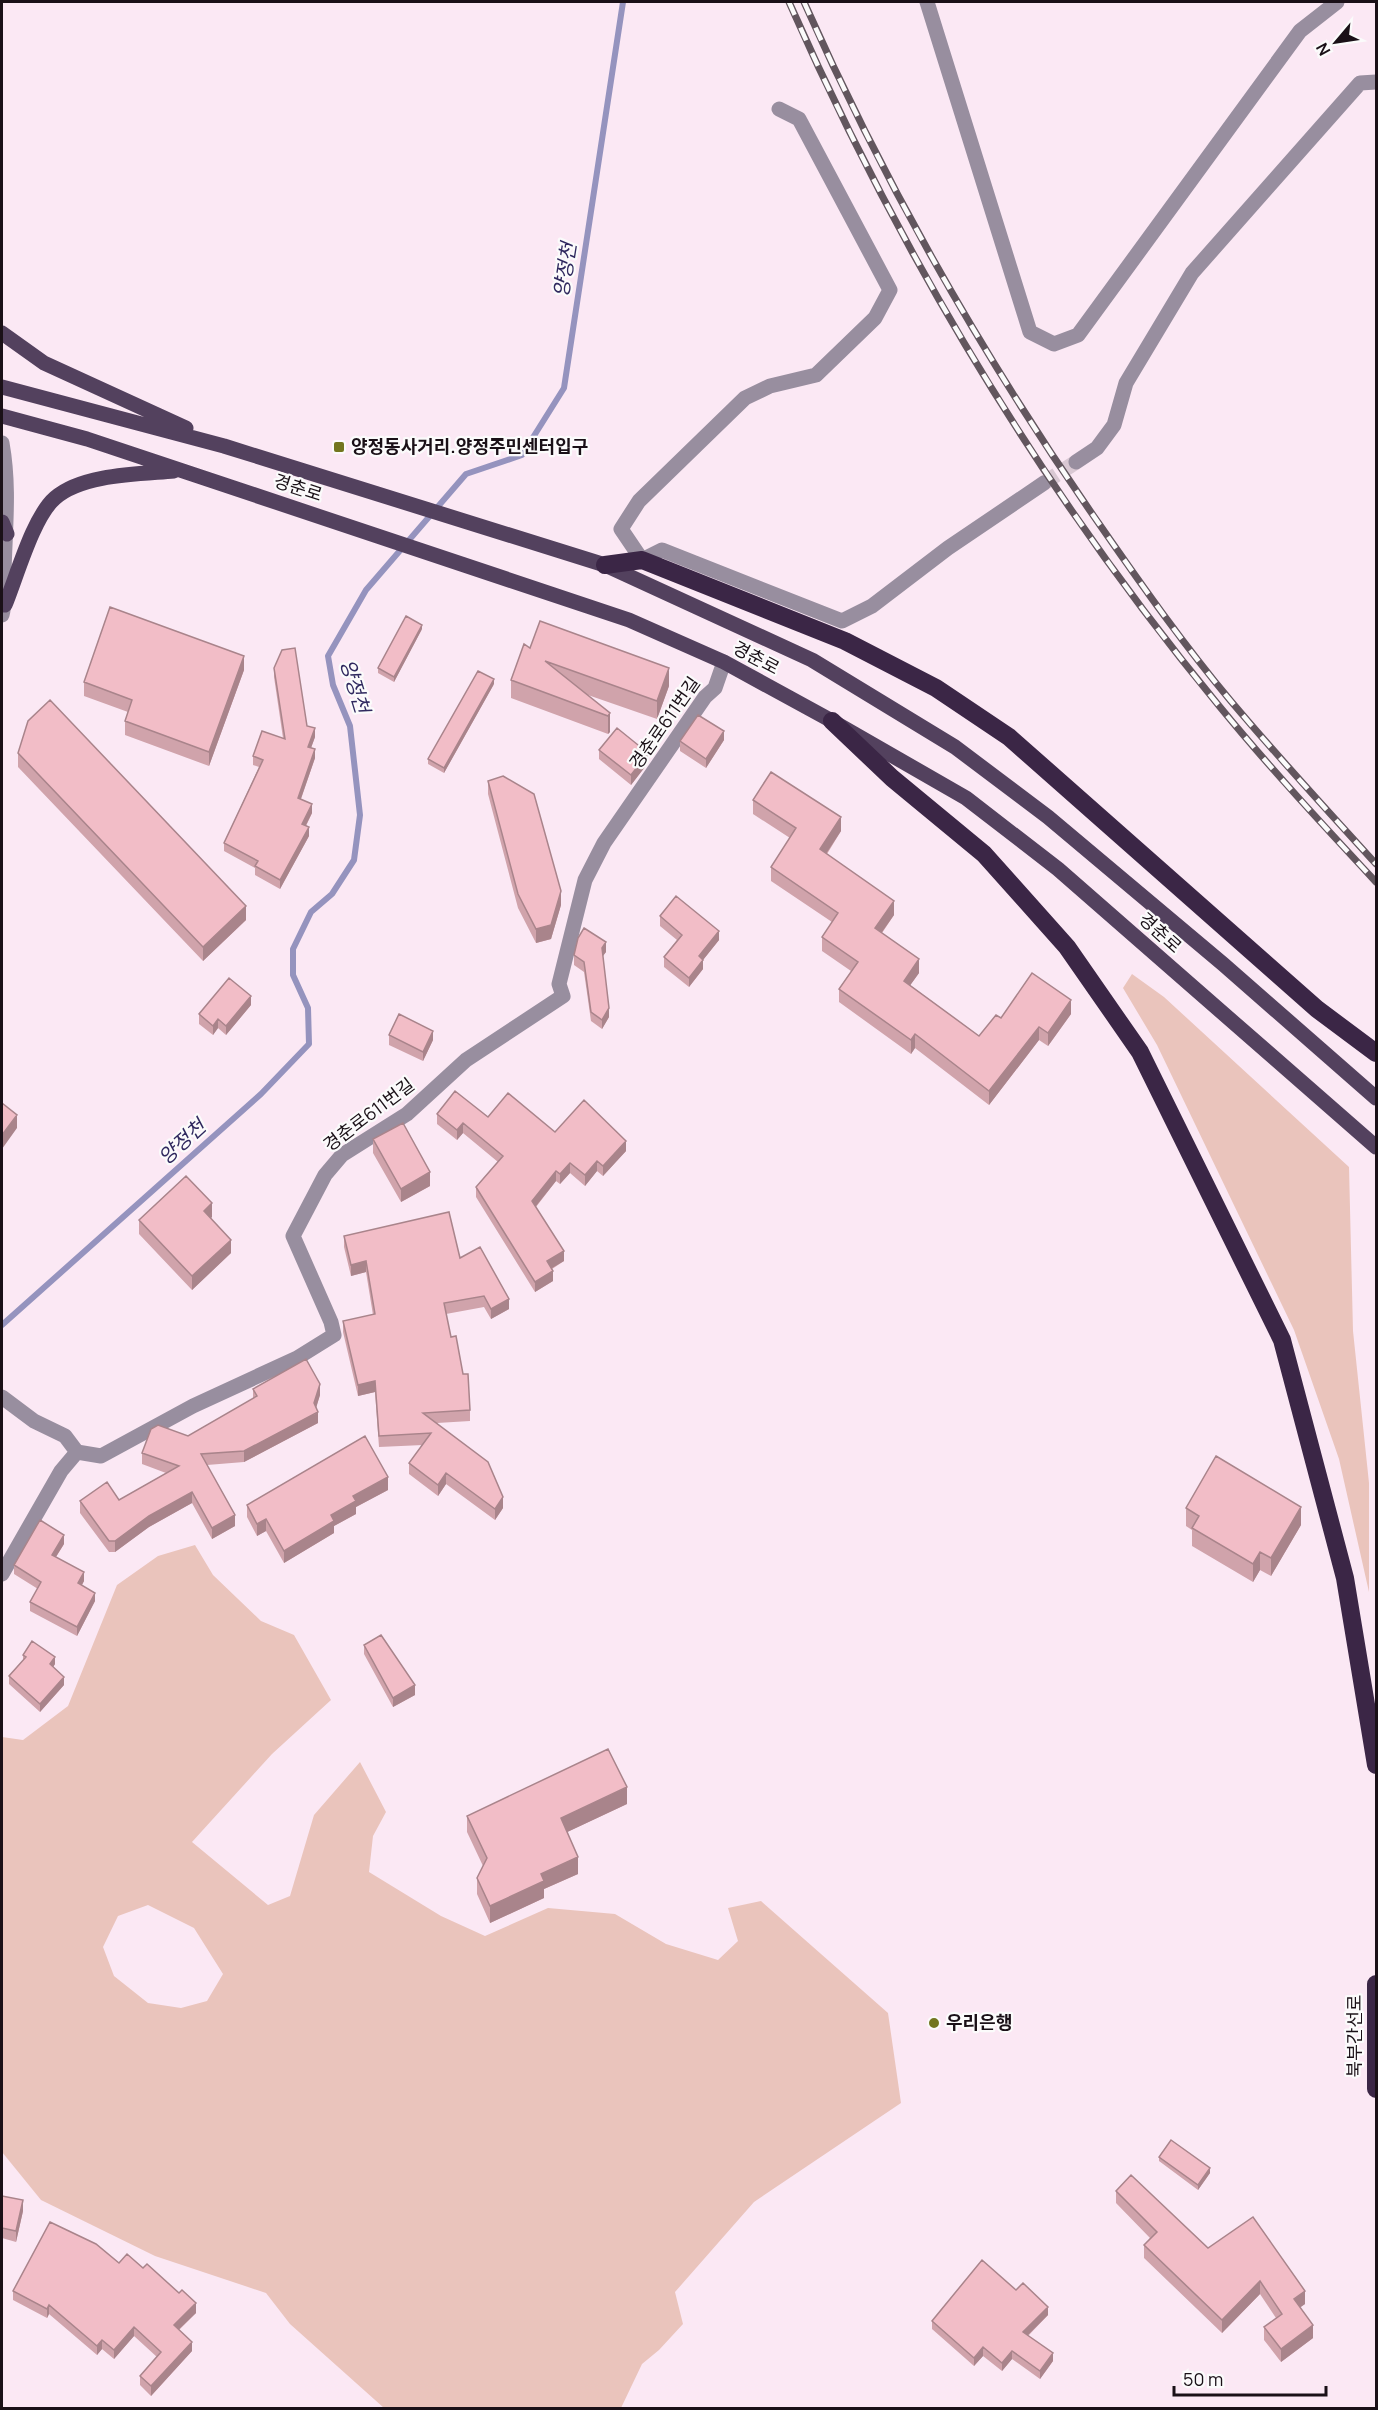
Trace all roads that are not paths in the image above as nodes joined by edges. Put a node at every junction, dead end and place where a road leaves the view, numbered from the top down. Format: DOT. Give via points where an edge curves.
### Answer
graph roads {
  1 [pos="927,2"];
  2 [pos="1336,2"];
  3 [pos="1377,82"];
  4 [pos="779,109"];
  5 [pos="2,333"];
  6 [pos="2,387"];
  7 [pos="2,416"];
  8 [pos="2,443"];
  9 [pos="224,446"];
  10 [pos="1076,462"];
  11 [pos="180,470"];
  12 [pos="1044,483"];
  13 [pos="4,528"];
  14 [pos="642,560"];
  15 [pos="605,565"];
  16 [pos="3,610"];
  17 [pos="724,663"];
  18 [pos="832,721"];
  19 [pos="1377,1053"];
  20 [pos="1377,1098"];
  21 [pos="1377,1147"];
  22 [pos="2,1397"];
  23 [pos="77,1452"];
  24 [pos="2,1574"];
  25 [pos="1377,1766"];
  26 [pos="1377,1984"];
  27 [pos="1377,2089"];
  1 -- 2 [label="street" via="1030,332 1054,344 1078,335 1300,31"];
  3 -- 10 [label="street" via="1360,84 1192,273 1126,383 1114,425 1097,448"];
  4 -- 14 [label="street" via="799,119 890,290 875,318 816,375 770,386 745,398 639,501 621,529"];
  5 -- 9 [label="main road" via="44,363"];
  6 -- 9 [label="main road, 경춘로"];
  7 -- 11 [label="main road, 경춘로"];
  8 -- 13 [label="street" via="6,468"];
  9 -- 15 [label="main road, 경춘로"];
  11 -- 16 [label="main road" via="107,477 55,497 38,521"];
  11 -- 17 [label="main road, 경춘로" via="628,620"];
  12 -- 14 [label="street" via="872,606 842,621 662,550"];
  13 -- 16 [label="street"];
  14 -- 15 [label="highway"];
  14 -- 19 [label="highway" via="822,631 936,688 1009,737 1317,1009"];
  15 -- 20 [label="main road, 경춘로" via="812,660 955,747 1048,817"];
  17 -- 18 [label="main road, 경춘로"];
  17 -- 23 [label="street, 경춘로611번길" via="715,688 604,843 585,880 559,984 563,996 466,1060 408,1114 342,1155 314,1193 294,1236 334,1335 297,1358 193,1406 101,1456"];
  18 -- 21 [label="main road, 경춘로" via="966,798 1058,869"];
  18 -- 25 [label="highway" via="892,778 984,854 1067,947 1140,1052 1282,1340 1345,1578"];
  22 -- 23 [label="street" via="34,1421 65,1436"];
  23 -- 24 [label="street" via="61,1471"];
  26 -- 27 [label="highway, 북부간선로"];
}
